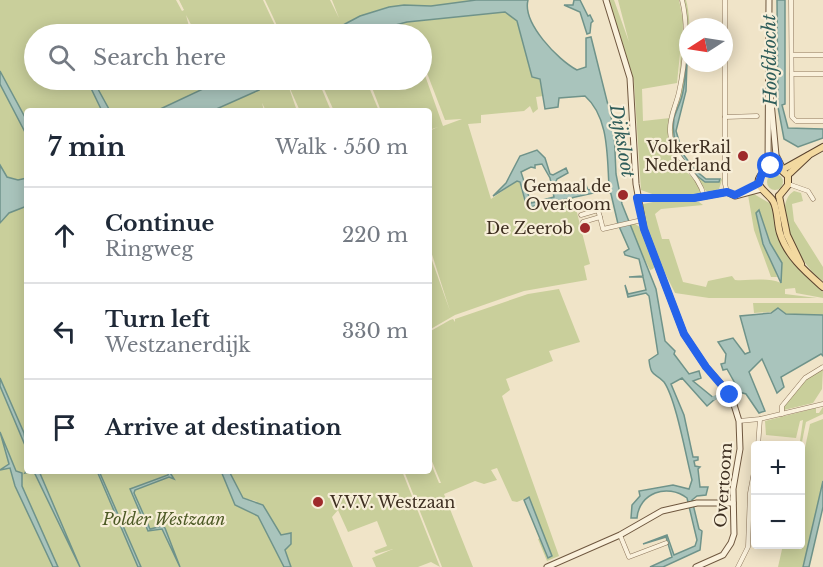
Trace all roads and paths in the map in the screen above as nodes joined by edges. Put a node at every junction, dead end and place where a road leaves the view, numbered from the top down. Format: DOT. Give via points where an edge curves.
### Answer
graph roads {
  1 [pos="606,0"];
  2 [pos="682,0"];
  3 [pos="725,0"];
  4 [pos="769,0"];
  5 [pos="791,0"];
  6 [pos="792,55"];
  7 [pos="823,55"];
  8 [pos="792,74"];
  9 [pos="823,74"];
  10 [pos="769,89"];
  11 [pos="757,116"];
  12 [pos="725,117"];
  13 [pos="823,121"];
  14 [pos="823,147"];
  15 [pos="769,168"];
  16 [pos="784,169"];
  17 [pos="790,184"];
  18 [pos="761,187"];
  19 [pos="727,192"];
  20 [pos="781,195"];
  21 [pos="704,197"];
  22 [pos="637,198"];
  23 [pos="813,199"];
  24 [pos="580,215"];
  25 [pos="600,217"];
  26 [pos="642,220"];
  27 [pos="583,222"];
  28 [pos="803,267"];
  29 [pos="821,285"];
  30 [pos="823,367"];
  31 [pos="823,404"];
  32 [pos="782,414"];
  33 [pos="760,419"];
  34 [pos="739,421"];
  35 [pos="758,441"];
  36 [pos="751,488"];
  37 [pos="733,503"];
  38 [pos="620,535"];
  39 [pos="666,543"];
  40 [pos="547,567"];
  41 [pos="696,567"];
  42 [pos="738,567"];
  1 -- 22 [label="street" via="630,78"];
  2 -- 21 [label="street" via="686,19 681,82 670,132 678,158 700,185"];
  3 -- 12 [label="street"];
  4 -- 10 [label="street"];
  5 -- 6 [label="street"];
  6 -- 7 [label="street"];
  6 -- 8 [label="street"];
  8 -- 9 [label="street"];
  8 -- 13 [label="street" via="793,119"];
  10 -- 15 [label="street"];
  10 -- 16 [label="street" via="776,155"];
  11 -- 12 [label="street"];
  12 -- 19 [label="street"];
  14 -- 16 [label="main road"];
  15 -- 16 [label="main road"];
  15 -- 18 [label="main road" via="762,173"];
  16 -- 17 [label="main road"];
  17 -- 20 [label="main road"];
  17 -- 23 [label="street" via="808,191"];
  18 -- 19 [label="street" via="742,194"];
  18 -- 20 [label="main road" via="770,194"];
  18 -- 28 [label="main road" via="775,204 784,242"];
  19 -- 21 [label="street"];
  20 -- 28 [label="main road" via="787,234"];
  21 -- 22 [label="street"];
  22 -- 26 [label="street"];
  24 -- 25 [label="street" via="598,210"];
  25 -- 26 [label="street" via="603,229"];
  25 -- 27 [label="street"];
  26 -- 34 [label="street, Overtoom" via="684,334 729,393"];
  28 -- 29 [label="main road"];
  30 -- 32 [label="street" via="803,380 781,407"];
  31 -- 32 [label="street"];
  32 -- 33 [label="street"];
  33 -- 34 [label="street"];
  33 -- 35 [label="street"];
  34 -- 37 [label="street, Overtoom" via="740,449"];
  36 -- 42 [label="street" via="748,547"];
  37 -- 38 [label="street" via="697,503 662,511"];
  37 -- 41 [label="street, Overtoom" via="734,534 728,549"];
  38 -- 39 [label="street" via="629,557"];
  38 -- 40 [label="street"];
}
